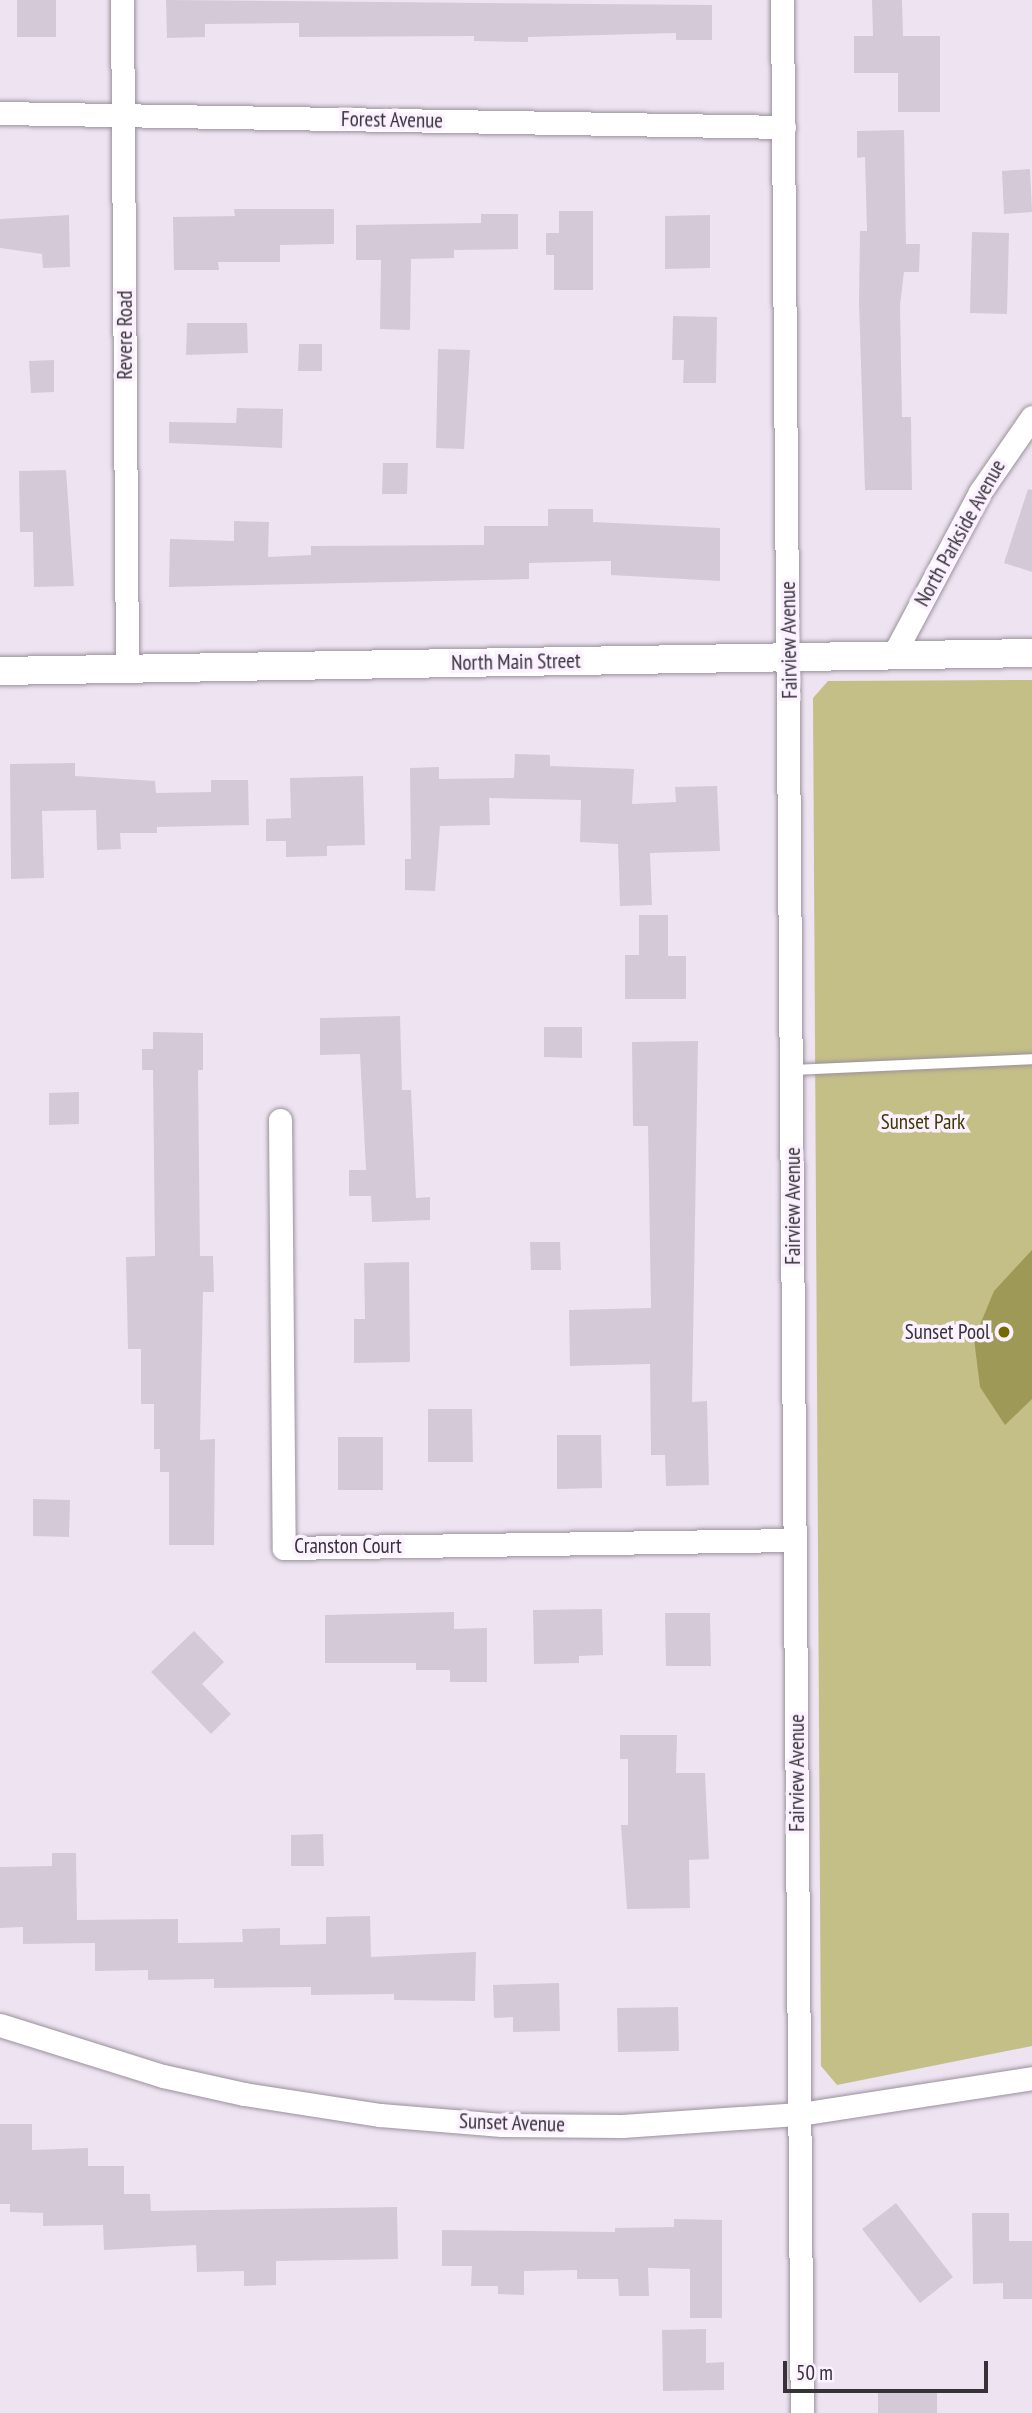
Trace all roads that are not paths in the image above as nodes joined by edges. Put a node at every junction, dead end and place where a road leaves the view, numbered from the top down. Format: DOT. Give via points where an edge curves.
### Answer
graph roads {
  1 [pos="122,0"];
  2 [pos="782,0"];
  3 [pos="0,113"];
  4 [pos="123,115"];
  5 [pos="784,127"];
  6 [pos="1032,418"];
  7 [pos="895,652"];
  8 [pos="1032,653"];
  9 [pos="789,656"];
  10 [pos="127,670"];
  11 [pos="0,671"];
  12 [pos="1032,1059"];
  13 [pos="792,1070"];
  14 [pos="280,1120"];
  15 [pos="796,1540"];
  16 [pos="0,2025"];
  17 [pos="1032,2078"];
  18 [pos="800,2113"];
  19 [pos="802,2413"];
  1 -- 4 [label="street, Revere Road"];
  2 -- 5 [label="street, Fairview Avenue"];
  3 -- 4 [label="street, Forest Avenue"];
  4 -- 5 [label="street, Forest Avenue"];
  4 -- 10 [label="street, Revere Road"];
  5 -- 9 [label="street, Fairview Avenue"];
  6 -- 7 [label="street, North Parkside Avenue" via="950,543"];
  7 -- 8 [label="street, North Main Street"];
  7 -- 9 [label="street, North Main Street"];
  9 -- 10 [label="street, North Main Street"];
  9 -- 13 [label="street, Fairview Avenue"];
  10 -- 11 [label="street, North Main Street"];
  12 -- 13 [label="lane"];
  13 -- 15 [label="street, Fairview Avenue"];
  14 -- 15 [label="street, Cranston Court" via="284,1548"];
  15 -- 18 [label="street, Fairview Avenue"];
  16 -- 18 [label="street, Sunset Avenue" via="163,2076 380,2115 622,2126"];
  17 -- 18 [label="street, Sunset Avenue"];
  18 -- 19 [label="street, Fairview Avenue"];
}
